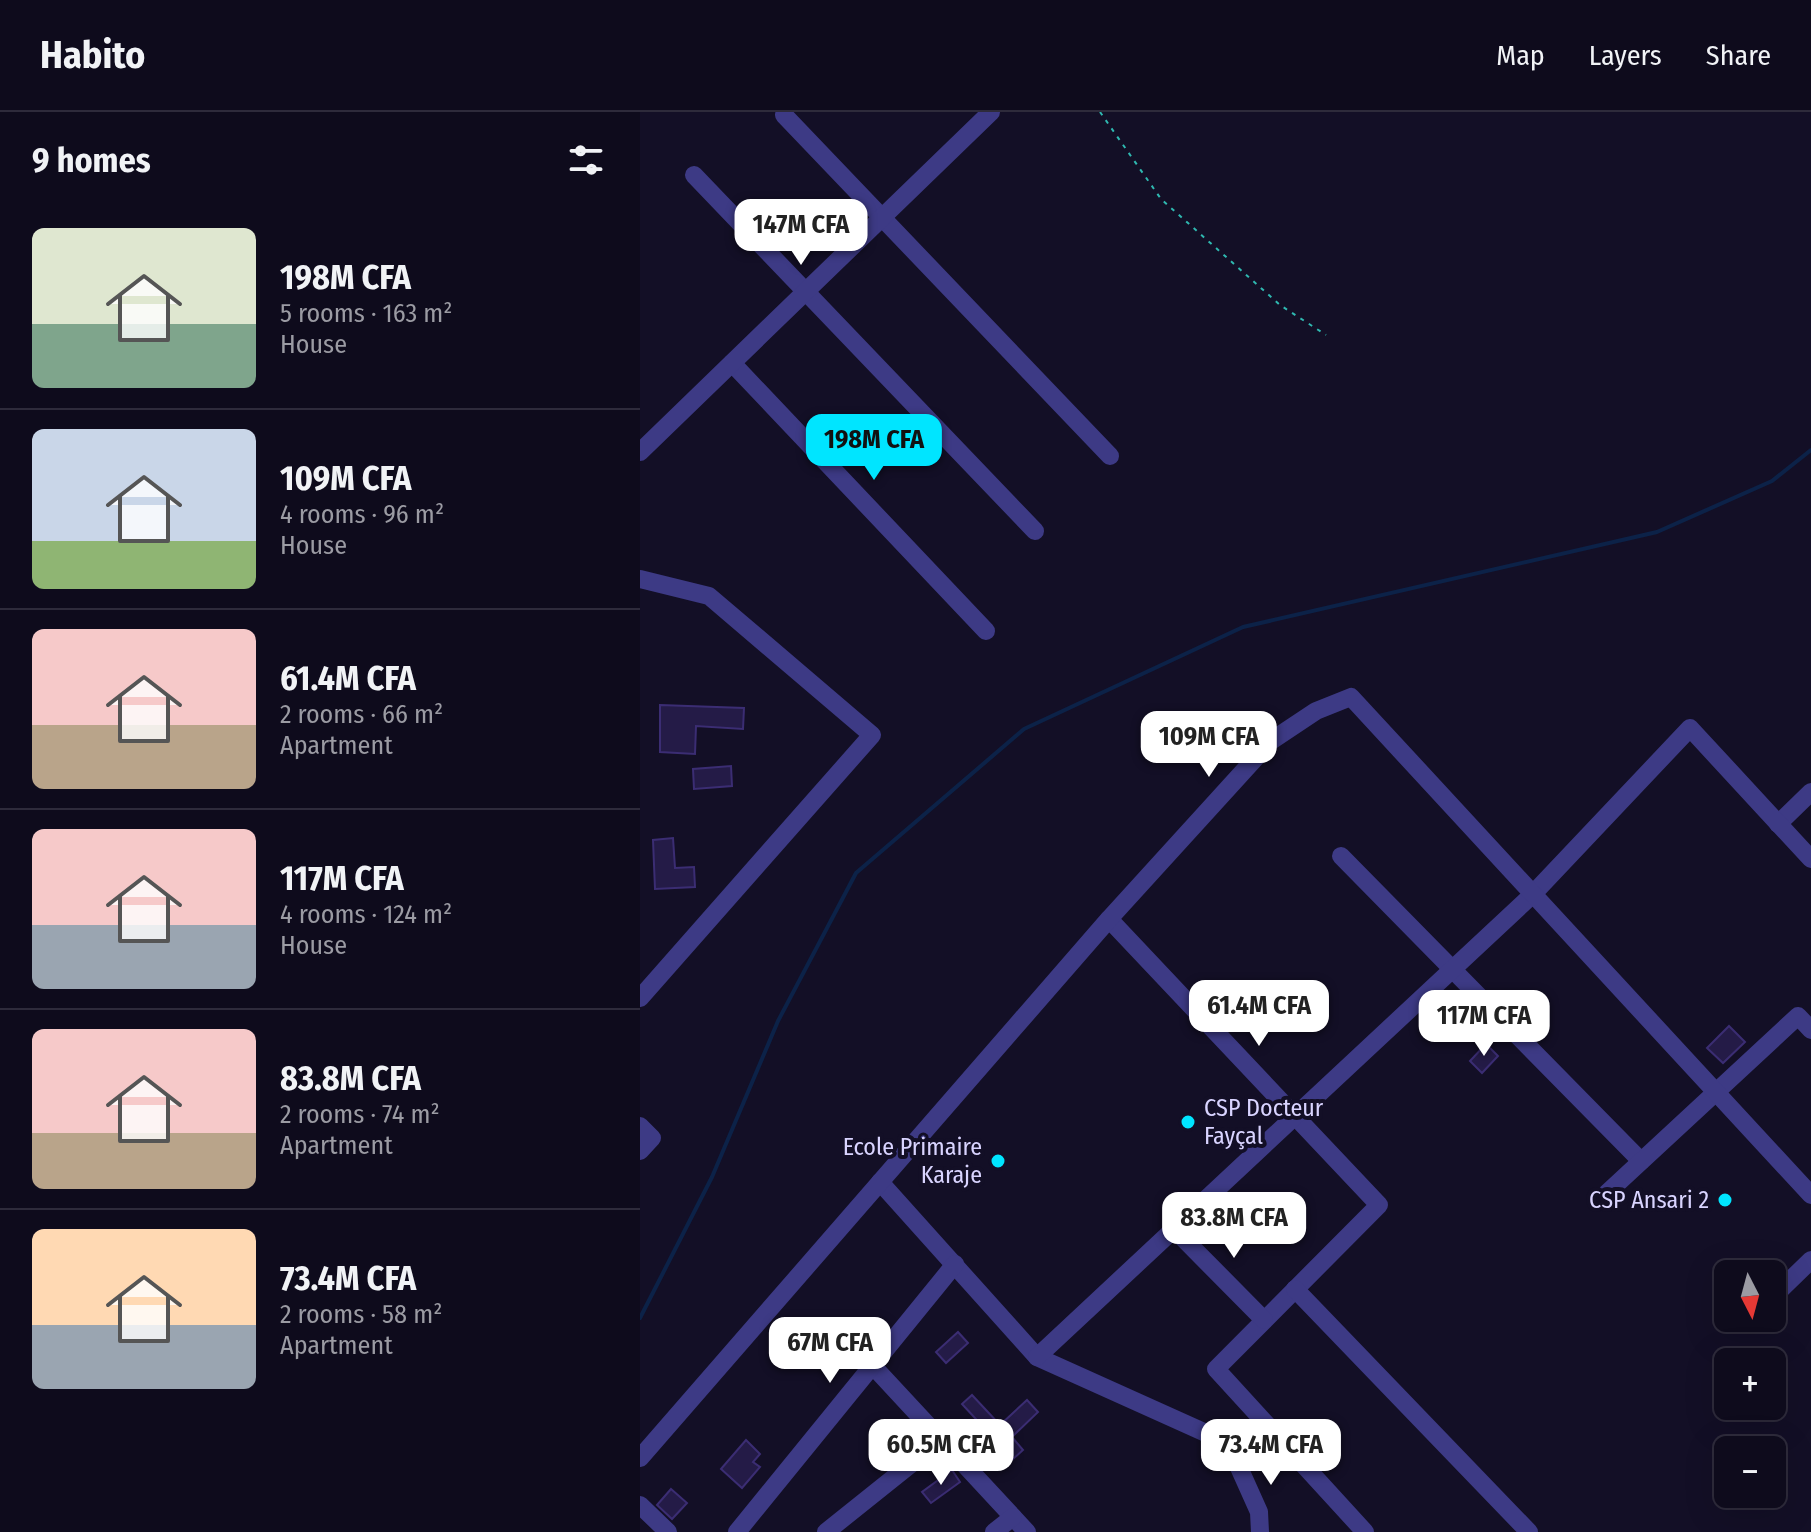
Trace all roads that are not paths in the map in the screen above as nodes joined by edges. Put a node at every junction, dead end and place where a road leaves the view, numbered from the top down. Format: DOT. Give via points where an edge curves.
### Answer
graph roads {
  1 [pos="991,112"];
  2 [pos="784,115"];
  3 [pos="694,175"];
  4 [pos="882,217"];
  5 [pos="806,291"];
  6 [pos="732,363"];
  7 [pos="640,452"];
  8 [pos="1110,456"];
  9 [pos="1035,531"];
  10 [pos="640,579"];
  11 [pos="986,631"];
  12 [pos="1811,792"];
  13 [pos="1778,824"];
  14 [pos="1341,856"];
  15 [pos="1811,859"];
  16 [pos="1532,895"];
  17 [pos="1109,919"];
  18 [pos="1451,972"];
  19 [pos="640,998"];
  20 [pos="1811,1030"];
  21 [pos="1714,1091"];
  22 [pos="1294,1117"];
  23 [pos="640,1126"];
  24 [pos="640,1151"];
  25 [pos="1641,1161"];
  26 [pos="880,1182"];
  27 [pos="1607,1193"];
  28 [pos="1811,1195"];
  29 [pos="1174,1229"];
  30 [pos="1811,1260"];
  31 [pos="955,1264"];
  32 [pos="1786,1284"];
  33 [pos="1295,1289"];
  34 [pos="1264,1320"];
  35 [pos="1037,1357"];
  36 [pos="873,1366"];
  37 [pos="1271,1433"];
  38 [pos="941,1440"];
  39 [pos="1233,1454"];
  40 [pos="640,1458"];
  41 [pos="640,1505"];
  42 [pos="1013,1517"];
  43 [pos="668,1532"];
  44 [pos="737,1532"];
  45 [pos="826,1532"];
  46 [pos="994,1532"];
  47 [pos="1027,1532"];
  48 [pos="1260,1532"];
  49 [pos="1365,1532"];
  50 [pos="1529,1532"];
  1 -- 4 [label="street"];
  2 -- 4 [label="street"];
  3 -- 5 [label="street"];
  4 -- 5 [label="street"];
  4 -- 8 [label="street"];
  5 -- 6 [label="street"];
  5 -- 9 [label="street"];
  6 -- 7 [label="street"];
  6 -- 11 [label="street"];
  10 -- 19 [label="street" via="709,596 872,735"];
  12 -- 13 [label="street"];
  13 -- 15 [label="street"];
  13 -- 16 [label="street" via="1690,728"];
  14 -- 18 [label="street"];
  16 -- 17 [label="street" via="1351,697 1316,711 1271,741"];
  16 -- 18 [label="street"];
  16 -- 21 [label="street"];
  17 -- 22 [label="street"];
  17 -- 26 [label="street"];
  18 -- 22 [label="street"];
  18 -- 25 [label="street"];
  20 -- 21 [label="street" via="1798,1016"];
  21 -- 25 [label="street"];
  21 -- 28 [label="street"];
  22 -- 29 [label="street"];
  22 -- 33 [label="street" via="1379,1205"];
  23 -- 24 [label="street" via="652,1138"];
  25 -- 27 [label="street"];
  26 -- 31 [label="street"];
  26 -- 40 [label="street"];
  29 -- 34 [label="street"];
  29 -- 35 [label="street"];
  30 -- 32 [label="street"];
  31 -- 35 [label="street"];
  31 -- 36 [label="street"];
  33 -- 34 [label="street"];
  33 -- 50 [label="street"];
  34 -- 37 [label="street" via="1216,1369"];
  35 -- 39 [label="street" via="1217,1438"];
  36 -- 38 [label="street"];
  36 -- 44 [label="street"];
  37 -- 39 [label="street"];
  37 -- 49 [label="street"];
  38 -- 42 [label="street"];
  38 -- 45 [label="street"];
  39 -- 48 [label="street" via="1259,1512"];
  41 -- 43 [label="street"];
  42 -- 46 [label="street"];
  42 -- 47 [label="street"];
}
